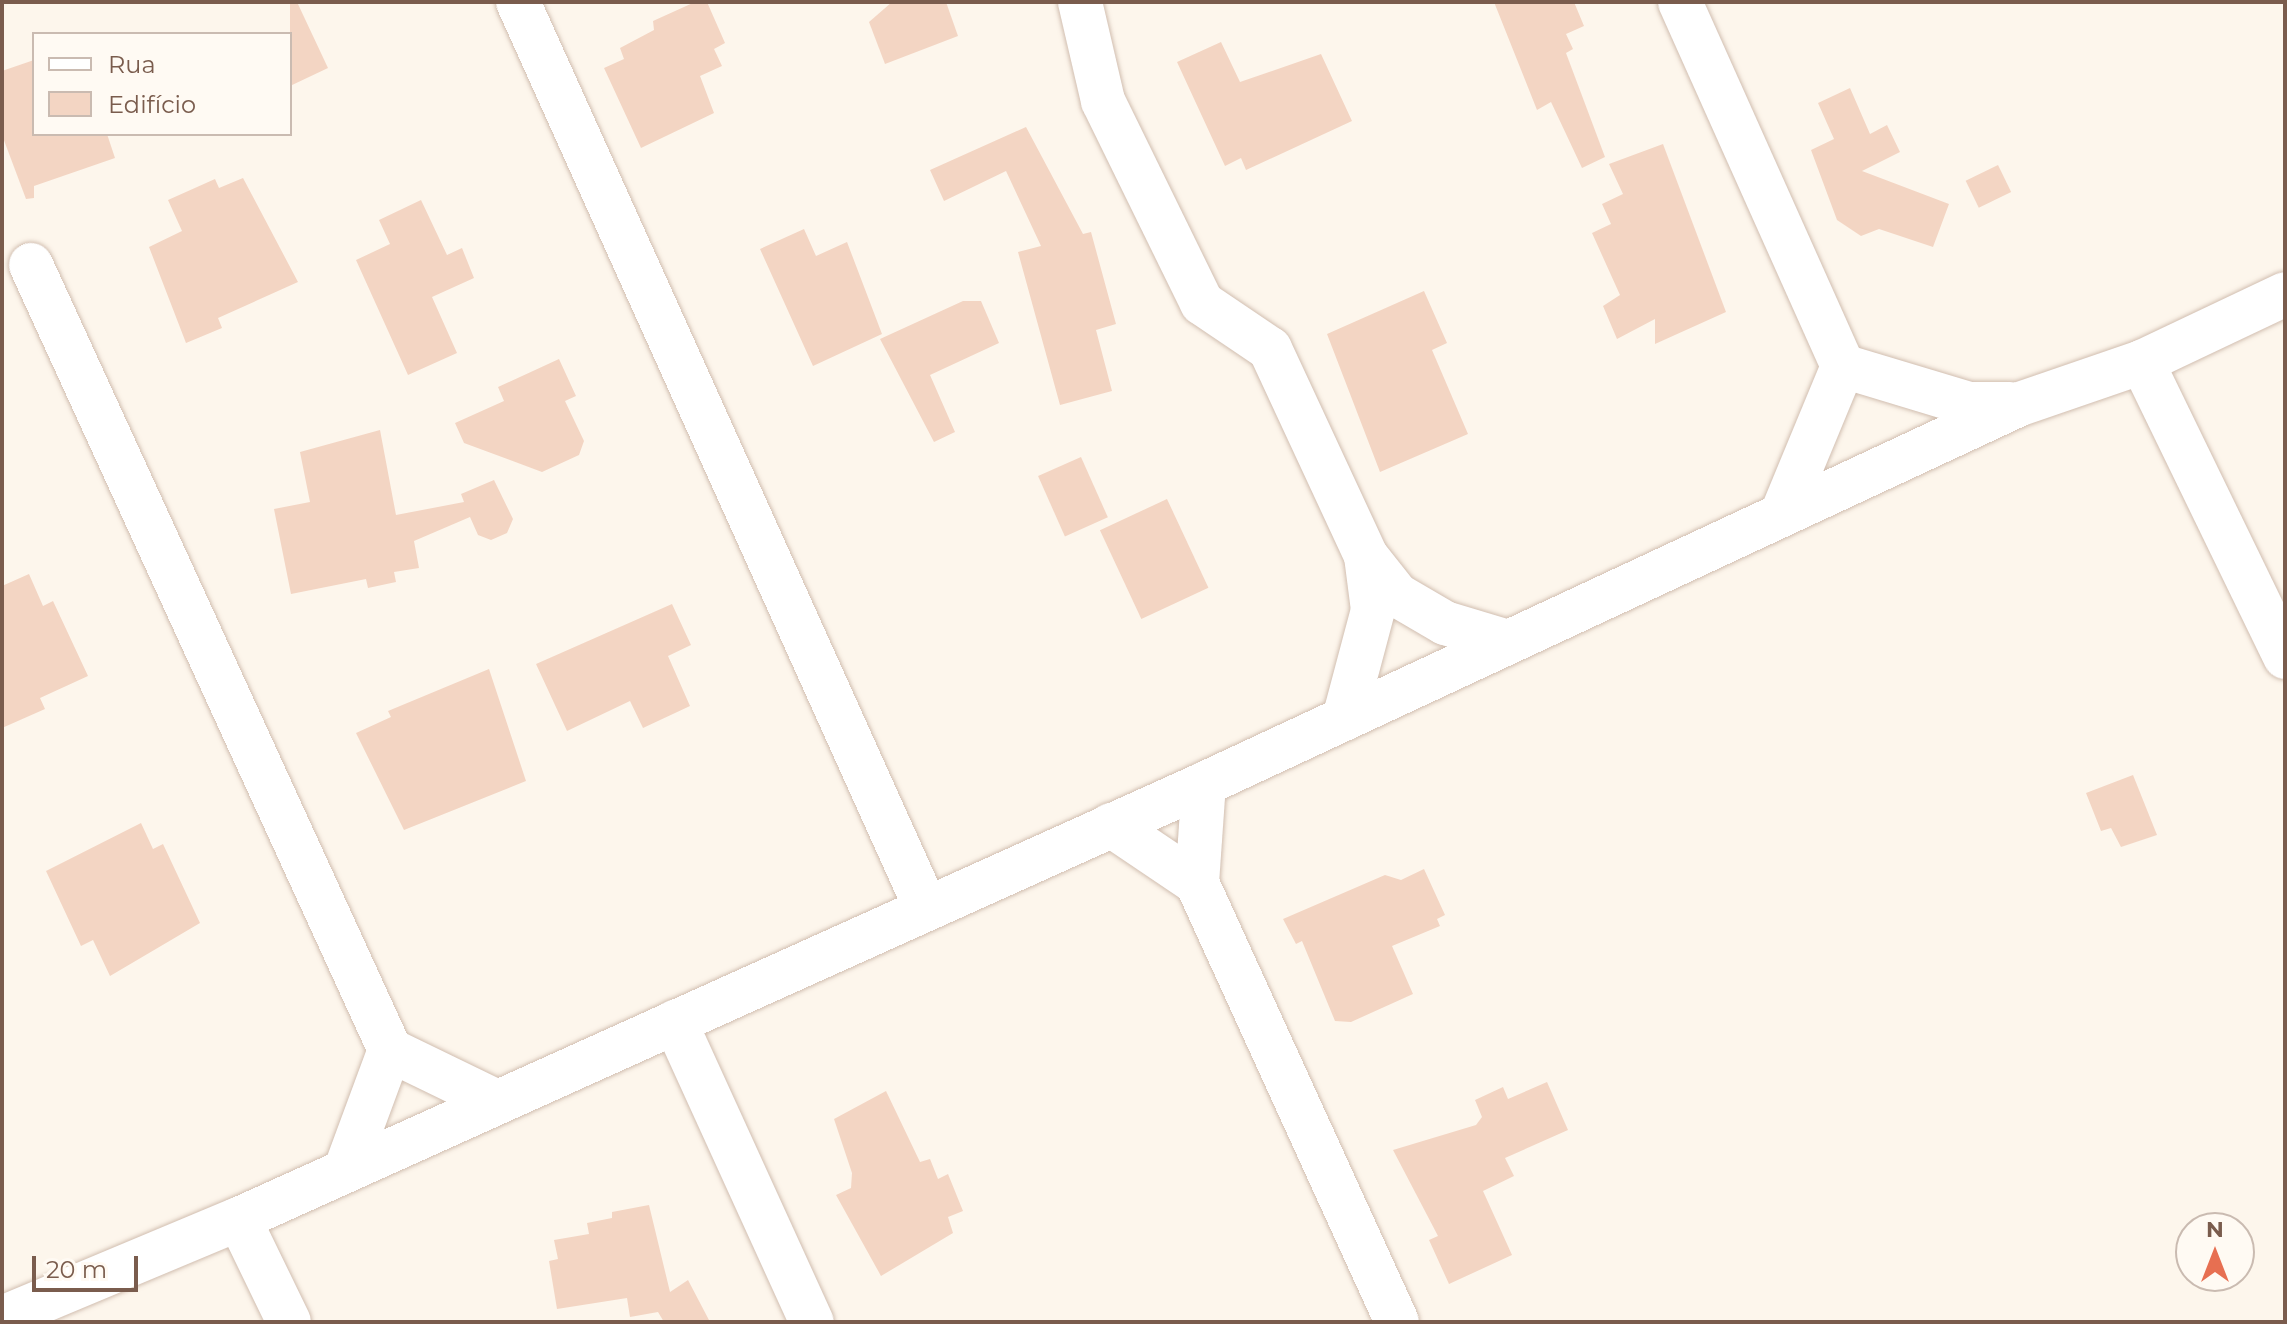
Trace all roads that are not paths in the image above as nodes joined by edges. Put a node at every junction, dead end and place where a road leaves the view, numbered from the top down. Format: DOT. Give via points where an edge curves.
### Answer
graph roads {
  1 [pos="518,2"];
  2 [pos="1080,2"];
  3 [pos="1680,2"];
  4 [pos="31,265"];
  5 [pos="2285,294"];
  6 [pos="2142,362"];
  7 [pos="1843,366"];
  8 [pos="2020,404"];
  9 [pos="1783,511"];
  10 [pos="1366,556"];
  11 [pos="1508,642"];
  12 [pos="2285,657"];
  13 [pos="1344,719"];
  14 [pos="1204,784"];
  15 [pos="1111,825"];
  16 [pos="1197,883"];
  17 [pos="926,908"];
  18 [pos="675,1022"];
  19 [pos="390,1050"];
  20 [pos="493,1100"];
  21 [pos="347,1166"];
  22 [pos="239,1219"];
  23 [pos="2,1318"];
  24 [pos="289,1322"];
  25 [pos="812,1322"];
  26 [pos="1397,1322"];
  1 -- 17 [label="street"];
  2 -- 10 [label="street" via="1103,101 1202,303 1270,349"];
  3 -- 7 [label="street"];
  4 -- 19 [label="street"];
  5 -- 6 [label="street"];
  6 -- 8 [label="street"];
  6 -- 12 [label="street"];
  7 -- 8 [label="street" via="1969,404"];
  7 -- 9 [label="street"];
  8 -- 9 [label="street"];
  9 -- 11 [label="street"];
  10 -- 11 [label="street" via="1397,595 1445,623"];
  10 -- 13 [label="street" via="1373,610"];
  11 -- 13 [label="street"];
  13 -- 14 [label="street"];
  14 -- 15 [label="street"];
  14 -- 16 [label="street"];
  15 -- 16 [label="street"];
  15 -- 17 [label="street"];
  16 -- 26 [label="street"];
  17 -- 18 [label="street"];
  18 -- 20 [label="street"];
  18 -- 25 [label="street"];
  19 -- 20 [label="street"];
  19 -- 21 [label="street"];
  20 -- 21 [label="street"];
  21 -- 22 [label="street"];
  22 -- 23 [label="street"];
  22 -- 24 [label="street"];
}
